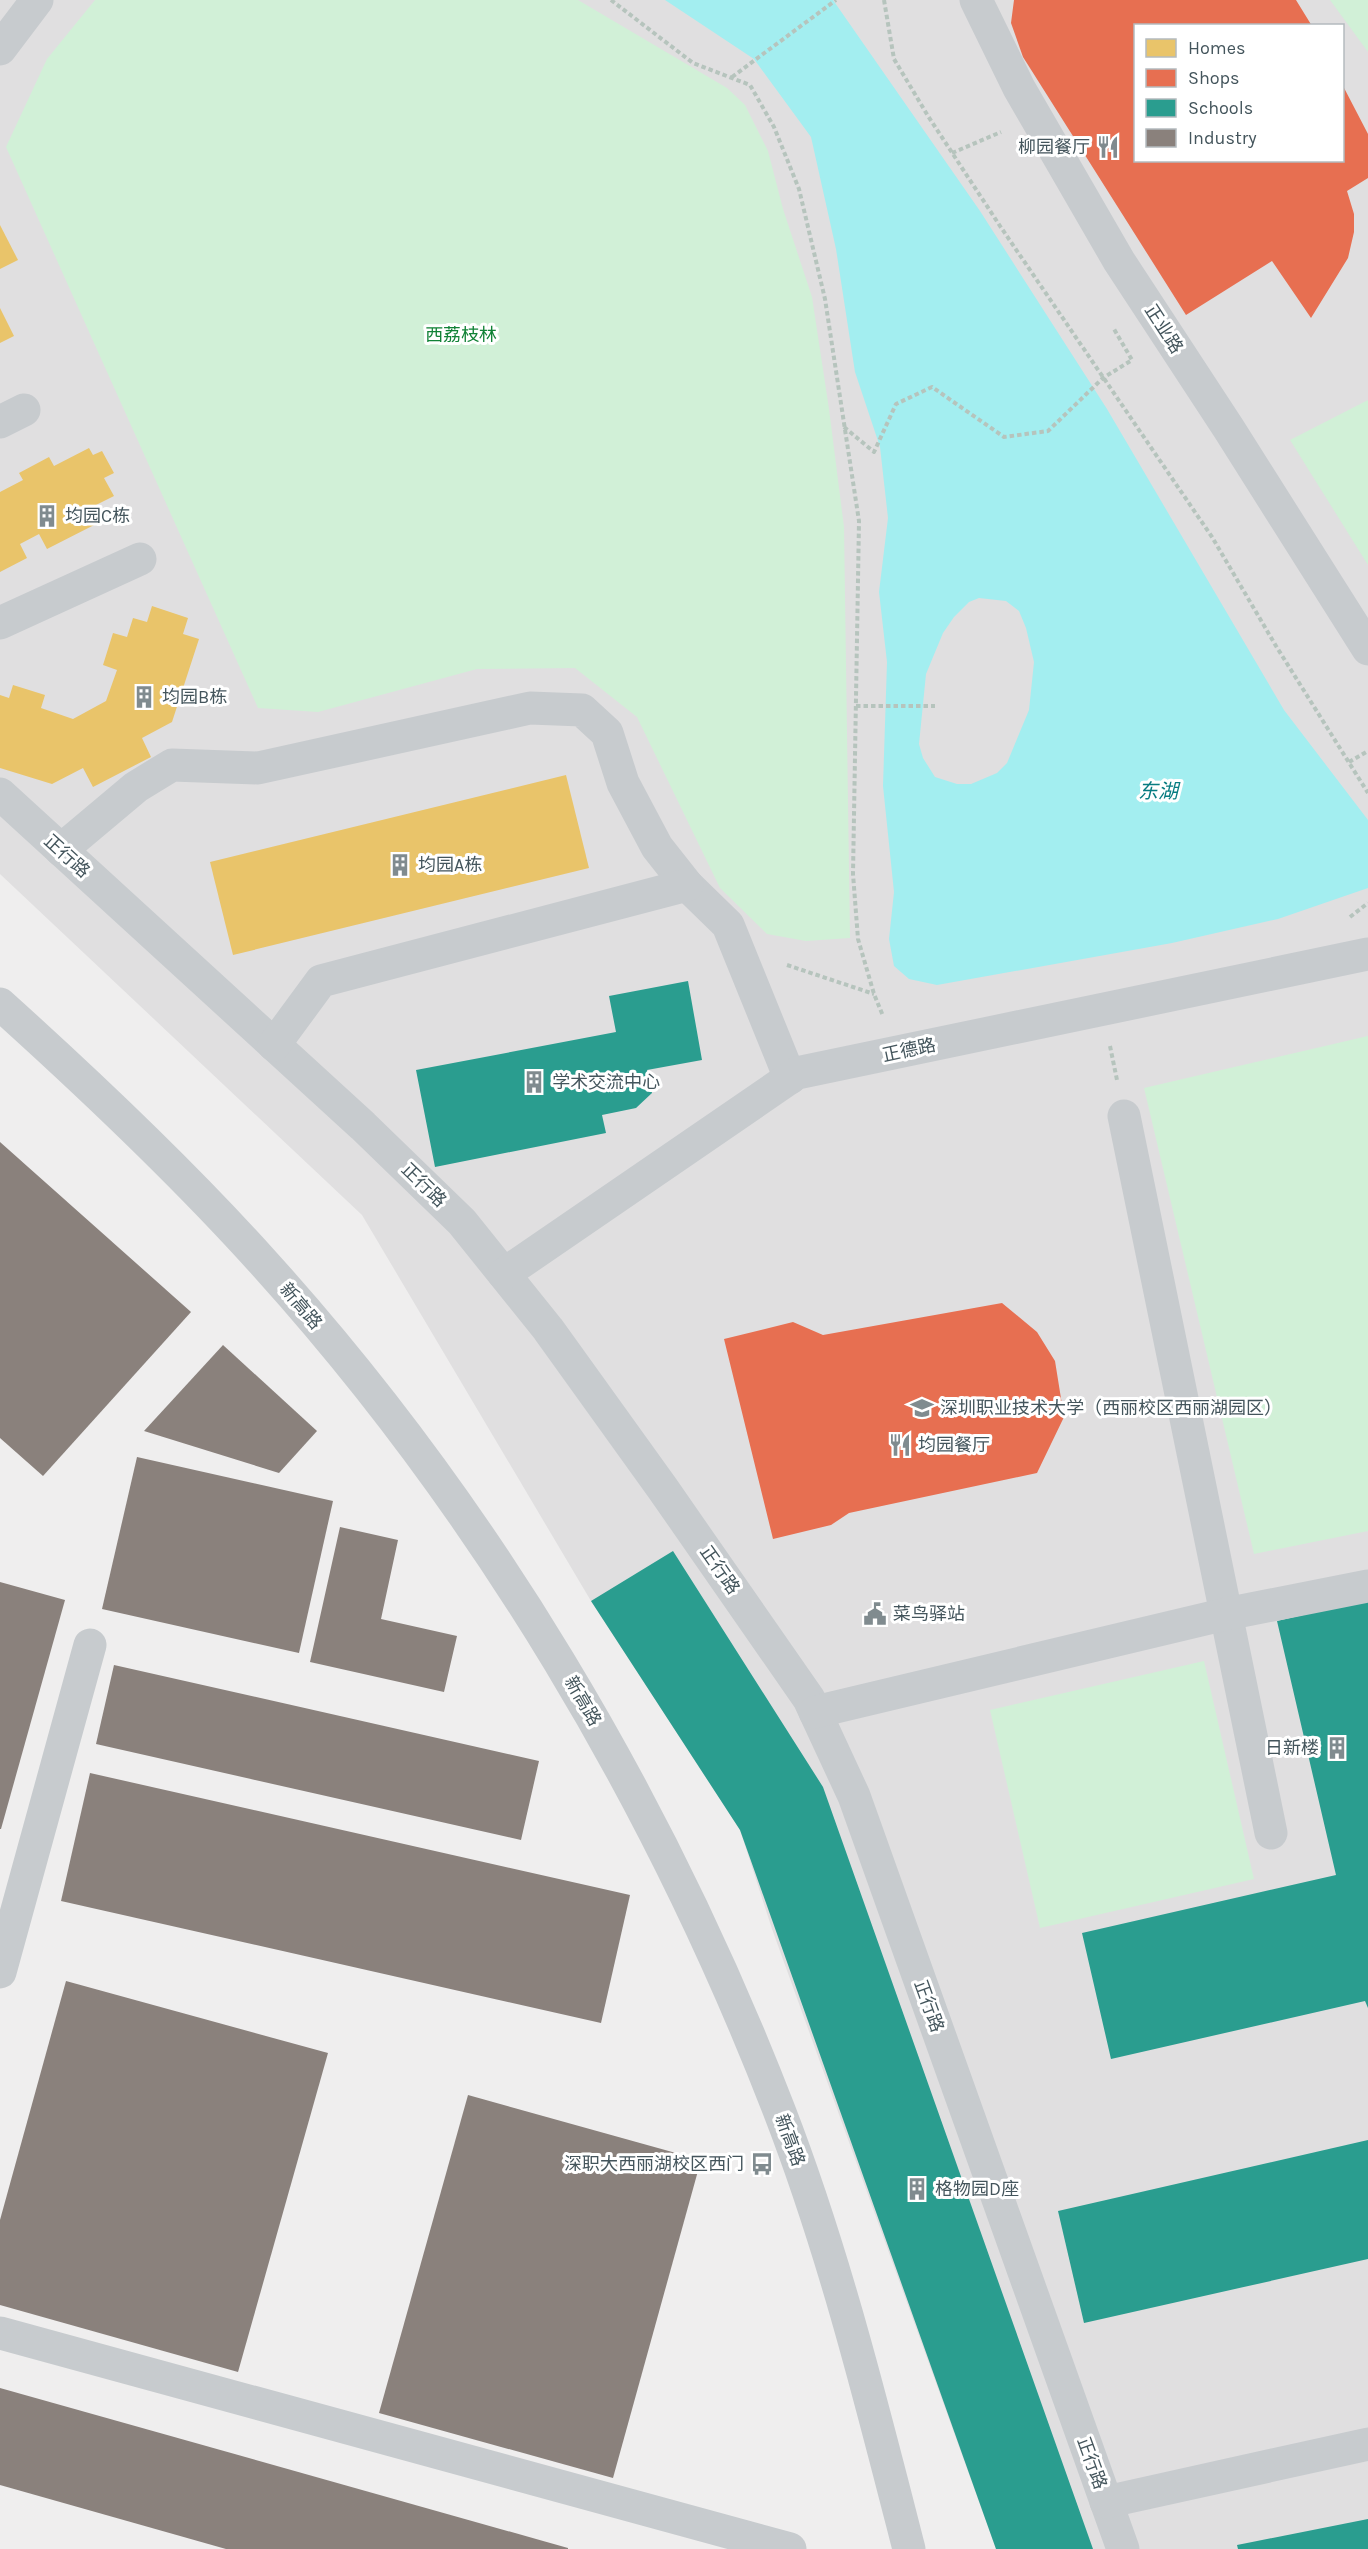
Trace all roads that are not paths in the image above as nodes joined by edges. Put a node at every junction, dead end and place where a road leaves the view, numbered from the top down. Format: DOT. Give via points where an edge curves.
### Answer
graph roads {
  1 [pos="38,0"];
  2 [pos="976,0"];
  3 [pos="0,49"];
  4 [pos="140,559"];
  5 [pos="0,622"];
  6 [pos="1368,649"];
  7 [pos="0,794"];
  8 [pos="61,850"];
  9 [pos="687,885"];
  10 [pos="1368,954"];
  11 [pos="0,1004"];
  12 [pos="274,1045"];
  13 [pos="790,1078"];
  14 [pos="1124,1116"];
  15 [pos="504,1274"];
  16 [pos="1368,1586"];
  17 [pos="1226,1614"];
  18 [pos="90,1645"];
  19 [pos="815,1713"];
  20 [pos="1271,1833"];
  21 [pos="0,1972"];
  22 [pos="0,2333"];
  23 [pos="1368,2444"];
  24 [pos="1106,2502"];
  25 [pos="790,2549"];
  26 [pos="909,2549"];
  27 [pos="1123,2549"];
  1 -- 3 [label="street"];
  2 -- 6 [label="street, 正业路" via="1019,88 1119,261"];
  4 -- 5 [label="street"];
  7 -- 8 [label="street, 正行路"];
  8 -- 9 [label="street" via="136,787 172,765 258,768 530,708 582,710 608,733 623,783 657,847"];
  8 -- 12 [label="street, 正行路"];
  9 -- 12 [label="street" via="321,981"];
  9 -- 13 [label="street" via="728,925"];
  10 -- 13 [label="street, 正德路" via="797,1073"];
  11 -- 26 [label="street, 新高路" via="179,1171 345,1358 422,1457 561,1664 624,1772 681,1883 780,2112 822,2230 858,2350"];
  12 -- 15 [label="street, 正行路" via="462,1222"];
  13 -- 15 [label="street, 正德路"];
  14 -- 17 [label="street"];
  15 -- 19 [label="street, 正行路" via="663,1489"];
  16 -- 17 [label="street"];
  17 -- 19 [label="street"];
  17 -- 20 [label="street"];
  18 -- 21 [label="street"];
  19 -- 24 [label="street, 正行路" via="854,1796"];
  22 -- 25 [label="street"];
  23 -- 24 [label="street"];
  24 -- 27 [label="street, 正行路"];
}
